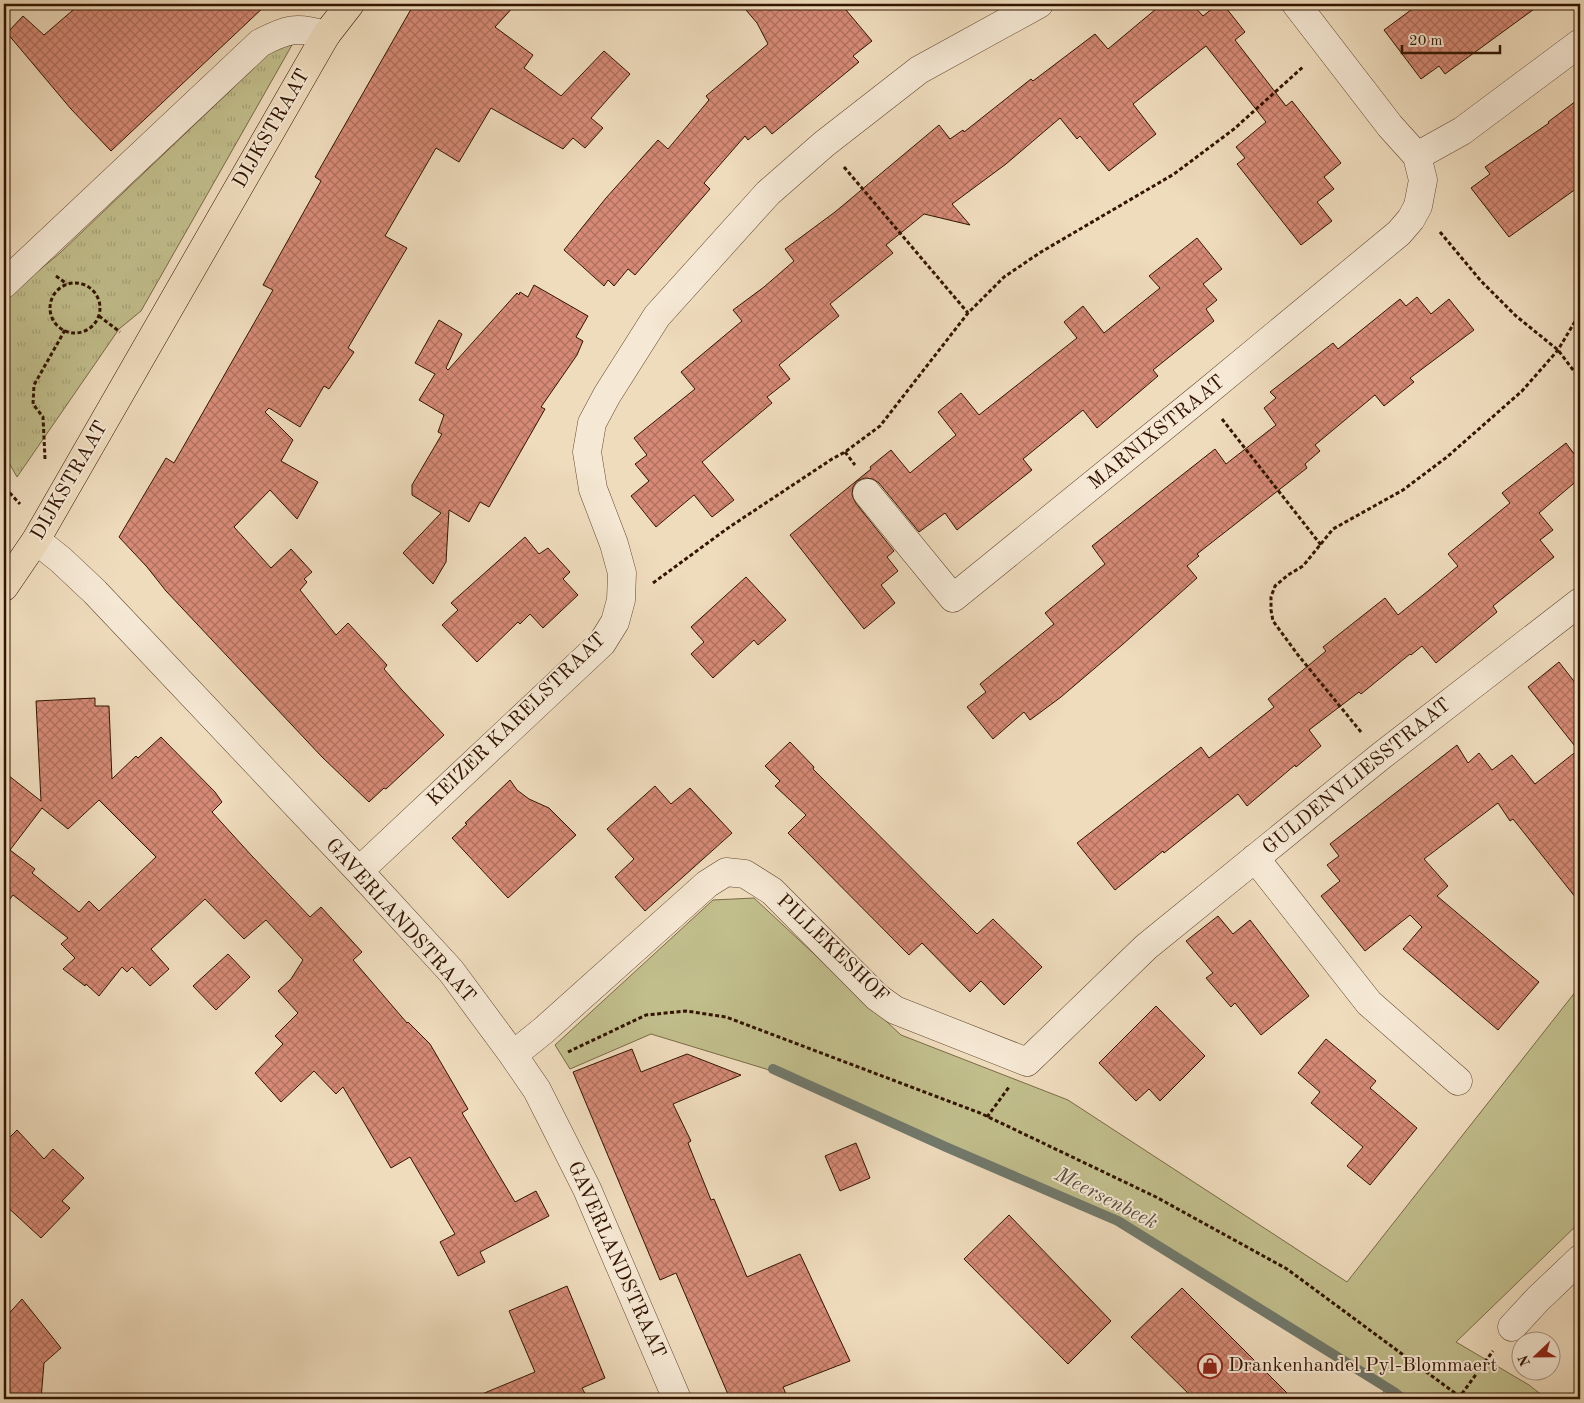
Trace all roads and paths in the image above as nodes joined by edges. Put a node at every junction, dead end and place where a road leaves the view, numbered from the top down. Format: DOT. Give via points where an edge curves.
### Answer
graph roads {
  1 [pos="350,4"];
  2 [pos="1039,4"];
  3 [pos="1296,4"];
  4 [pos="326,35"];
  5 [pos="1580,43"];
  6 [pos="1327,45"];
  7 [pos="824,144"];
  8 [pos="1417,156"];
  9 [pos="1418,206"];
  10 [pos="4,284"];
  11 [pos="968,313"];
  12 [pos="1580,313"];
  13 [pos="65,330"];
  14 [pos="1558,350"];
  15 [pos="1580,379"];
  16 [pos="1203,395"];
  17 [pos="46,465"];
  18 [pos="4,481"];
  19 [pos="867,493"];
  20 [pos="20,504"];
  21 [pos="36,540"];
  22 [pos="1321,545"];
  23 [pos="4,587"];
  24 [pos="621,600"];
  25 [pos="1580,602"];
  26 [pos="1381,756"];
  27 [pos="1255,858"];
  28 [pos="359,872"];
  29 [pos="567,1053"];
  30 [pos="512,1055"];
  31 [pos="1458,1082"];
  32 [pos="1580,1259"];
  33 [pos="1512,1327"];
  34 [pos="1460,1398"];
  35 [pos="677,1399"];
  1 -- 4 [label="main road, DIJKSTRAAT"];
  2 -- 7 [label="street, KEIZER KARELSTRAAT" via="919,70"];
  3 -- 6 [label="street"];
  4 -- 10 [label="street" via="302,29 280,32 260,43"];
  4 -- 21 [label="main road, DIJKSTRAAT"];
  5 -- 8 [label="street" via="1462,131"];
  6 -- 8 [label="street"];
  6 -- 11 [label="path" via="1212,146 1174,174 1004,277"];
  7 -- 11 [label="path"];
  7 -- 24 [label="street, KEIZER KARELSTRAAT" via="768,193 657,316 606,395 592,423 588,462 593,489 622,573"];
  8 -- 9 [label="street, MARNIXSTRAAT" via="1423,180"];
  9 -- 14 [label="path" via="1481,281 1516,316"];
  9 -- 16 [label="street, MARNIXSTRAAT" via="1399,233"];
  11 -- 24 [label="path" via="880,426 728,528 646,588"];
  12 -- 14 [label="path"];
  13 -- 13 [label="path" via="85,331 97,320 100,304 93,290 86,285 67,284 60,287 52,298 50,305 54,321"];
  13 -- 17 [label="path" via="34,385 33,404 42,417"];
  14 -- 15 [label="path"];
  14 -- 22 [label="path" via="1522,391 1447,457 1403,490 1334,530"];
  16 -- 19 [label="street, MARNIXSTRAAT" via="953,598"];
  16 -- 22 [label="path"];
  18 -- 20 [label="path"];
  21 -- 23 [label="main road, DIJKSTRAAT"];
  21 -- 28 [label="street, GAVERLANDSTRAAT" via="95,592"];
  22 -- 26 [label="path" via="1303,566 1275,586 1271,597 1273,621"];
  24 -- 28 [label="street, KEIZER KARELSTRAAT" via="615,622 602,643"];
  25 -- 26 [label="street, GULDENVLIESSTRAAT"];
  26 -- 27 [label="street, GULDENVLIESSTRAAT"];
  27 -- 30 [label="street, PILLEKESHOF" via="1146,947 1027,1062 895,1010 877,997 772,891 745,874 726,872 707,884"];
  27 -- 31 [label="street, GULDENVLIESSTRAAT" via="1369,1003"];
  28 -- 30 [label="street, GAVERLANDSTRAAT" via="451,972"];
  29 -- 34 [label="path" via="646,1015 686,1011 726,1017 980,1113 1156,1197 1287,1269"];
  30 -- 35 [label="street, GAVERLANDSTRAAT" via="537,1090 587,1189"];
  32 -- 33 [label="street"];
  33 -- 34 [label="path"];
}
